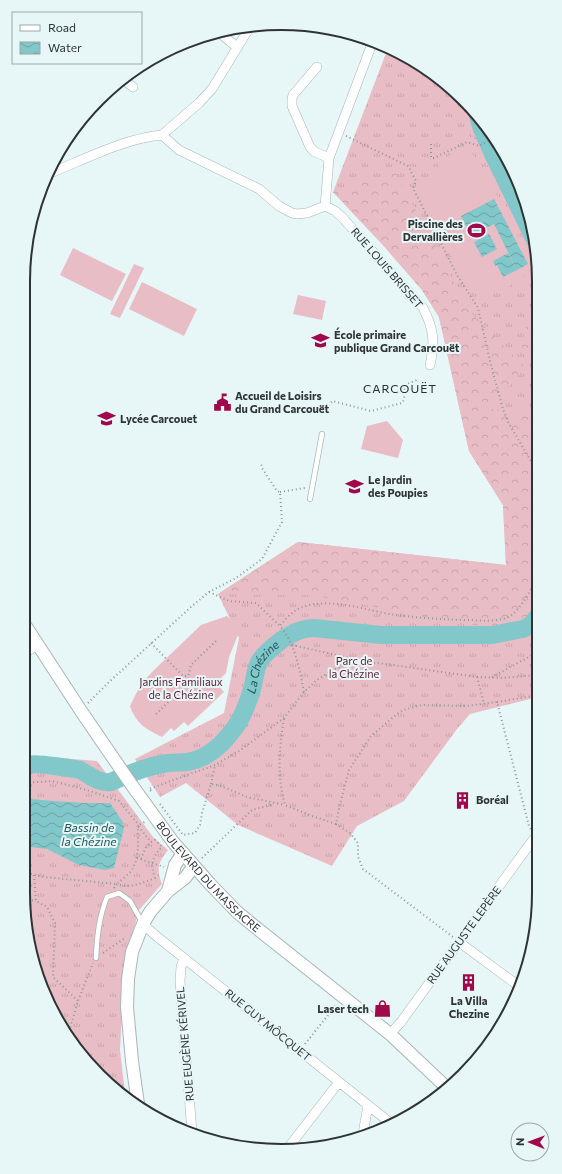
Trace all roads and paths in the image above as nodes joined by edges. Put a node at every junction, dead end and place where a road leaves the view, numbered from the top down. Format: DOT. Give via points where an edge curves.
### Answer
graph roads {
  1 [pos="247,32"];
  2 [pos="224,37"];
  3 [pos="237,47"];
  4 [pos="371,47"];
  5 [pos="317,67"];
  6 [pos="127,83"];
  7 [pos="133,87"];
  8 [pos="162,135"];
  9 [pos="344,135"];
  10 [pos="489,141"];
  11 [pos="431,144"];
  12 [pos="329,158"];
  13 [pos="56,171"];
  14 [pos="325,206"];
  15 [pos="430,365"];
  16 [pos="419,379"];
  17 [pos="324,406"];
  18 [pos="322,434"];
  19 [pos="261,463"];
  20 [pos="532,463"];
  21 [pos="312,487"];
  22 [pos="280,492"];
  23 [pos="310,499"];
  24 [pos="532,588"];
  25 [pos="209,592"];
  26 [pos="280,626"];
  27 [pos="30,633"];
  28 [pos="217,640"];
  29 [pos="151,643"];
  30 [pos="38,645"];
  31 [pos="292,645"];
  32 [pos="30,650"];
  33 [pos="532,655"];
  34 [pos="365,662"];
  35 [pos="188,676"];
  36 [pos="477,676"];
  37 [pos="532,676"];
  38 [pos="491,677"];
  39 [pos="304,692"];
  40 [pos="532,697"];
  41 [pos="497,702"];
  42 [pos="484,704"];
  43 [pos="81,711"];
  44 [pos="156,714"];
  45 [pos="284,718"];
  46 [pos="215,765"];
  47 [pos="30,783"];
  48 [pos="211,784"];
  49 [pos="154,795"];
  50 [pos="158,801"];
  51 [pos="276,803"];
  52 [pos="285,805"];
  53 [pos="528,821"];
  54 [pos="336,824"];
  55 [pos="138,826"];
  56 [pos="532,841"];
  57 [pos="151,842"];
  58 [pos="183,853"];
  59 [pos="137,858"];
  60 [pos="141,859"];
  61 [pos="152,862"];
  62 [pos="198,862"];
  63 [pos="165,868"];
  64 [pos="30,874"];
  65 [pos="34,875"];
  66 [pos="117,884"];
  67 [pos="168,891"];
  68 [pos="30,901"];
  69 [pos="36,901"];
  70 [pos="143,924"];
  71 [pos="126,937"];
  72 [pos="459,942"];
  73 [pos="96,958"];
  74 [pos="184,958"];
  75 [pos="515,983"];
  76 [pos="343,997"];
  77 [pos="78,1002"];
  78 [pos="70,1028"];
  79 [pos="390,1034"];
  80 [pos="300,1051"];
  81 [pos="132,1061"];
  82 [pos="339,1082"];
  83 [pos="443,1084"];
  84 [pos="130,1094"];
  85 [pos="137,1099"];
  86 [pos="368,1105"];
  87 [pos="387,1120"];
  88 [pos="192,1128"];
  89 [pos="365,1130"];
  90 [pos="292,1143"];
  1 -- 3 [label="street"];
  2 -- 3 [label="street"];
  3 -- 8 [label="street" via="208,94"];
  4 -- 12 [label="street"];
  5 -- 12 [label="street" via="293,95 292,106 310,147"];
  6 -- 7 [label="street"];
  8 -- 13 [label="street" via="128,142"];
  8 -- 14 [label="street" via="180,150 259,189 292,212 307,213"];
  9 -- 20 [label="path" via="408,166 416,181 413,188 451,264 478,308 503,409"];
  10 -- 11 [label="path" via="479,146 467,142 434,158 431,158"];
  12 -- 14 [label="street"];
  14 -- 15 [label="street, RUE LOUIS BRISSET" via="342,217 422,308 433,336 434,348"];
  16 -- 17 [label="path" via="406,385 404,400 395,406 372,411 332,401 327,409"];
  18 -- 21 [label="lane"];
  19 -- 22 [label="path"];
  21 -- 22 [label="path"];
  21 -- 23 [label="lane"];
  22 -- 25 [label="path" via="282,522 262,559 236,578"];
  24 -- 26 [label="path" via="512,615 493,621 439,620 322,603 298,609"];
  25 -- 26 [label="path" via="229,601 256,603"];
  25 -- 29 [label="path"];
  26 -- 31 [label="path"];
  27 -- 30 [label="main road, BOULEVARD DU MASSACRE"];
  28 -- 35 [label="path" via="191,665"];
  29 -- 35 [label="path" via="183,676"];
  29 -- 43 [label="path"];
  30 -- 32 [label="street"];
  30 -- 43 [label="main road, BOULEVARD DU MASSACRE"];
  31 -- 34 [label="path"];
  31 -- 39 [label="path"];
  33 -- 38 [label="path"];
  34 -- 36 [label="path"];
  34 -- 39 [label="path" via="333,670"];
  35 -- 44 [label="path" via="186,685"];
  36 -- 38 [label="path"];
  36 -- 42 [label="path"];
  37 -- 38 [label="path"];
  39 -- 45 [label="path"];
  40 -- 41 [label="path"];
  41 -- 42 [label="path"];
  41 -- 53 [label="path"];
  42 -- 54 [label="path" via="422,705 397,714 371,736 349,770"];
  43 -- 58 [label="main road, BOULEVARD DU MASSACRE"];
  45 -- 46 [label="path"];
  45 -- 52 [label="path" via="280,740 281,792"];
  46 -- 48 [label="path"];
  46 -- 49 [label="path" via="149,789"];
  47 -- 55 [label="path" via="52,782 119,801"];
  48 -- 50 [label="path" via="200,825 195,833 183,835"];
  48 -- 51 [label="path" via="247,797"];
  51 -- 52 [label="path"];
  51 -- 62 [label="path" via="252,810"];
  52 -- 54 [label="path"];
  54 -- 72 [label="path" via="350,833 358,843 358,856 364,869"];
  55 -- 57 [label="path"];
  55 -- 59 [label="path"];
  56 -- 72 [label="street, RUE AUGUSTE LEPÈRE"];
  57 -- 60 [label="path"];
  57 -- 61 [label="path" via="155,840 162,847"];
  58 -- 62 [label="main road, BOULEVARD DU MASSACRE"];
  58 -- 67 [label="main road" via="175,865"];
  59 -- 60 [label="path"];
  59 -- 66 [label="path" via="131,871"];
  60 -- 61 [label="path"];
  61 -- 63 [label="path"];
  61 -- 66 [label="path" via="155,878 124,887"];
  62 -- 67 [label="main road" via="185,878"];
  62 -- 76 [label="main road, BOULEVARD DU MASSACRE" via="215,890 237,912"];
  64 -- 65 [label="path"];
  65 -- 66 [label="path"];
  65 -- 69 [label="path"];
  67 -- 70 [label="main road"];
  68 -- 69 [label="path"];
  69 -- 77 [label="path" via="47,907 55,923 53,977"];
  70 -- 73 [label="lane" via="130,901 119,893 107,897 97,932"];
  70 -- 74 [label="street, RUE GUY MÔCQUET"];
  70 -- 81 [label="main road" via="132,952 128,979 127,1007"];
  71 -- 73 [label="path"];
  72 -- 75 [label="street"];
  72 -- 79 [label="street, RUE AUGUSTE LEPÈRE"];
  73 -- 77 [label="path"];
  74 -- 80 [label="street, RUE GUY MÔCQUET"];
  74 -- 88 [label="street, RUE EUGÈNE KÉRIVEL" via="180,981"];
  76 -- 79 [label="main road, BOULEVARD DU MASSACRE"];
  76 -- 80 [label="path"];
  77 -- 78 [label="path"];
  79 -- 83 [label="main road, BOULEVARD DU MASSACRE"];
  80 -- 82 [label="street, RUE GUY MÔCQUET"];
  81 -- 84 [label="main road"];
  81 -- 85 [label="main road"];
  82 -- 86 [label="street, RUE GUY MÔCQUET"];
  82 -- 90 [label="street"];
  86 -- 87 [label="street, RUE GUY MÔCQUET"];
  86 -- 89 [label="street"];
}
